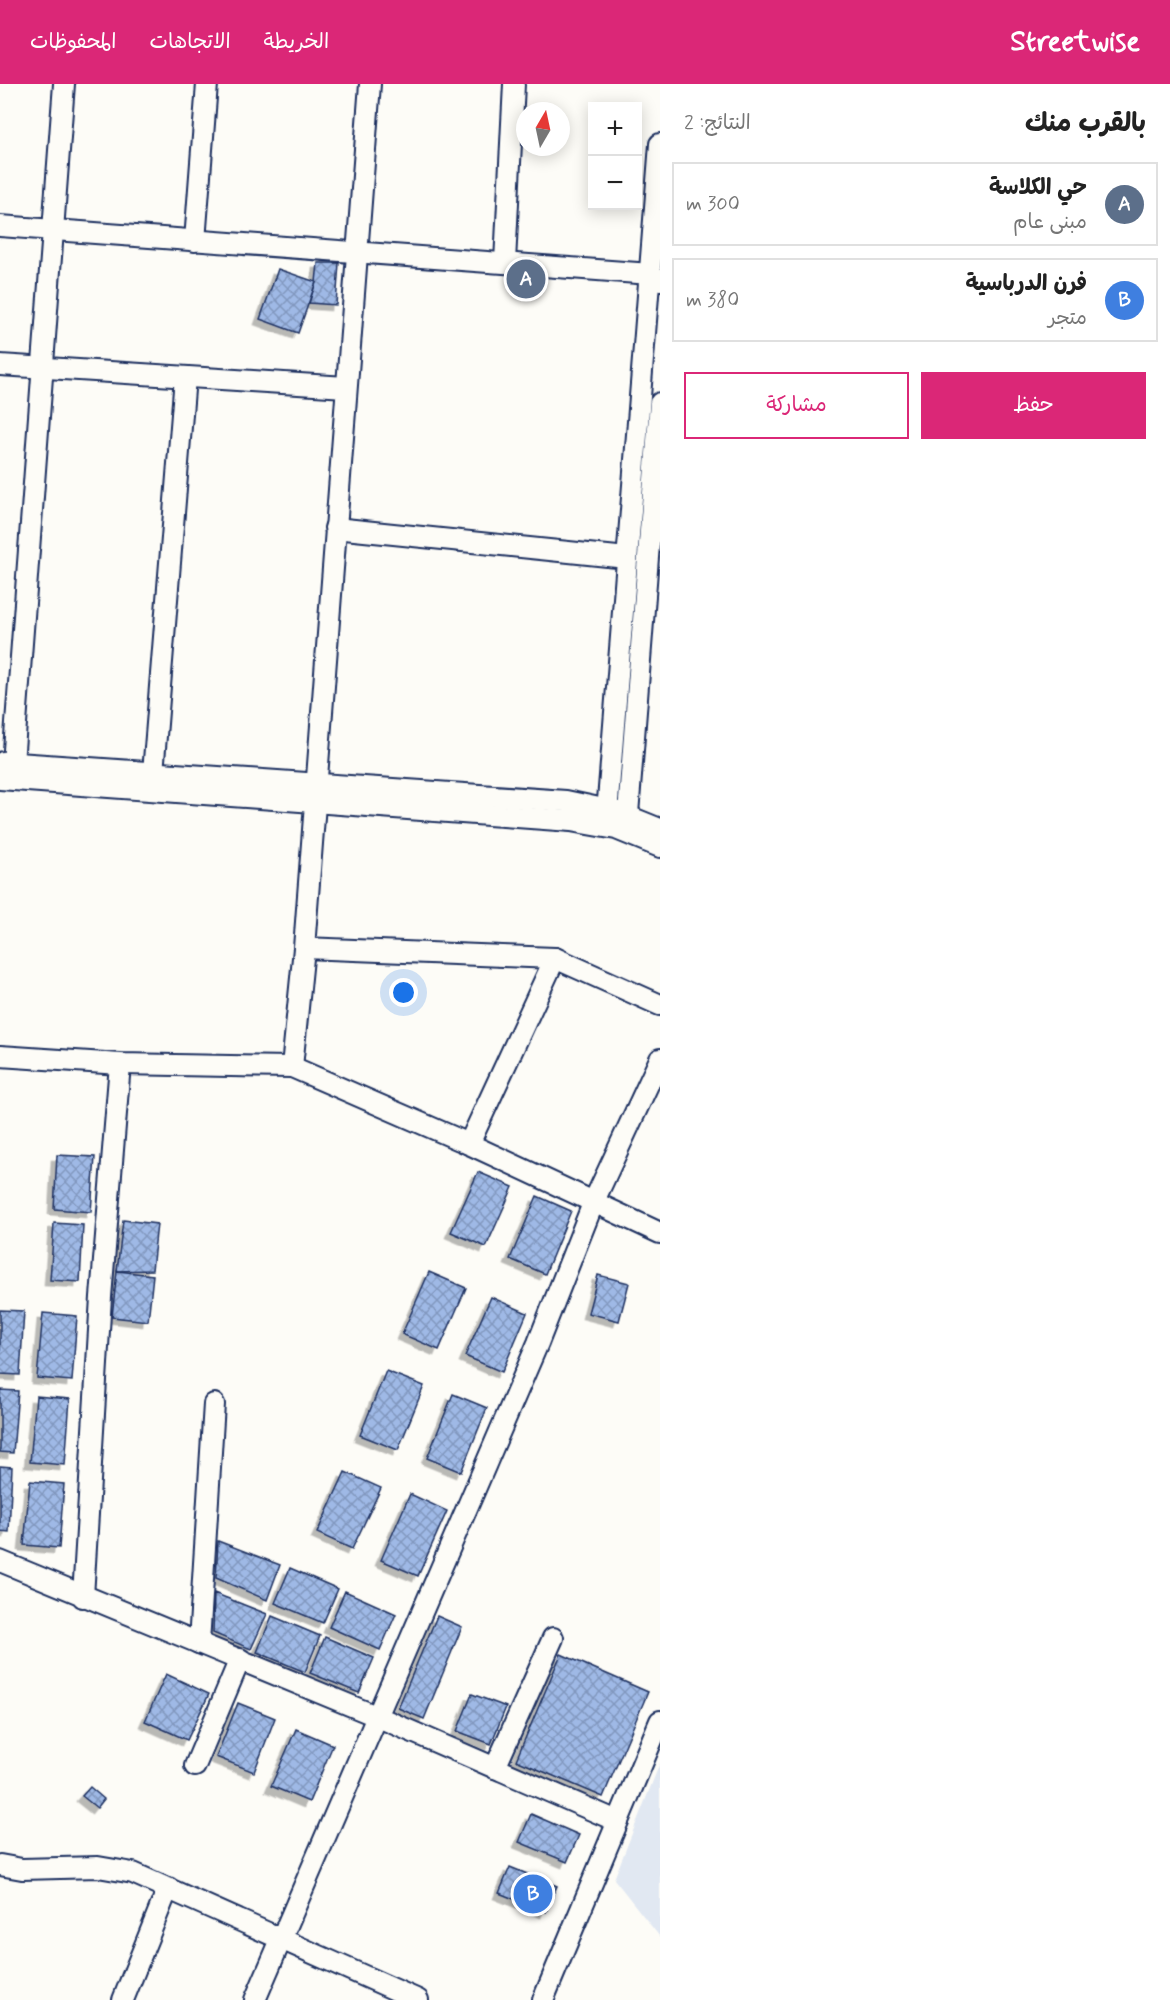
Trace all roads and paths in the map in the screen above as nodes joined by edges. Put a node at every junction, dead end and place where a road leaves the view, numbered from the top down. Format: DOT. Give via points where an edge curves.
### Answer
graph roads {
  1 [pos="64,84"];
  2 [pos="207,84"];
  3 [pos="370,84"];
  4 [pos="514,84"];
  5 [pos="660,144"];
  6 [pos="0,225"];
  7 [pos="53,231"];
  8 [pos="195,241"];
  9 [pos="355,253"];
  10 [pos="505,262"];
  11 [pos="656,277"];
  12 [pos="0,364"];
  13 [pos="43,367"];
  14 [pos="185,376"];
  15 [pos="346,387"];
  16 [pos="660,411"];
  17 [pos="335,528"];
  18 [pos="627,558"];
  19 [pos="7,762"];
  20 [pos="153,772"];
  21 [pos="0,778"];
  22 [pos="315,791"];
  23 [pos="607,817"];
  24 [pos="627,824"];
  25 [pos="660,829"];
  26 [pos="660,847"];
  27 [pos="304,948"];
  28 [pos="555,958"];
  29 [pos="660,1005"];
  30 [pos="0,1056"];
  31 [pos="660,1059"];
  32 [pos="120,1064"];
  33 [pos="292,1067"];
  34 [pos="469,1144"];
  35 [pos="594,1201"];
  36 [pos="660,1233"];
  37 [pos="214,1404"];
  38 [pos="0,1561"];
  39 [pos="82,1597"];
  40 [pos="553,1638"];
  41 [pos="199,1643"];
  42 [pos="240,1659"];
  43 [pos="376,1716"];
  44 [pos="660,1721"];
  45 [pos="195,1766"];
  46 [pos="495,1768"];
  47 [pos="617,1821"];
  48 [pos="0,1865"];
  49 [pos="168,1888"];
  50 [pos="281,1938"];
  51 [pos="406,1997"];
  52 [pos="123,2000"];
  53 [pos="255,2000"];
  54 [pos="543,2000"];
  1 -- 7 [label="street"];
  2 -- 8 [label="street"];
  3 -- 9 [label="street"];
  4 -- 10 [label="street"];
  5 -- 11 [label="street"];
  6 -- 7 [label="street"];
  7 -- 8 [label="street"];
  7 -- 13 [label="street"];
  8 -- 9 [label="street"];
  9 -- 10 [label="street"];
  9 -- 15 [label="street"];
  10 -- 11 [label="street"];
  11 -- 18 [label="street"];
  12 -- 13 [label="street"];
  13 -- 14 [label="street"];
  13 -- 19 [label="street"];
  14 -- 15 [label="street"];
  14 -- 20 [label="street"];
  15 -- 17 [label="street"];
  16 -- 24 [label="street"];
  17 -- 18 [label="street"];
  17 -- 22 [label="street"];
  18 -- 23 [label="street"];
  19 -- 20 [label="street"];
  20 -- 22 [label="street"];
  21 -- 22 [label="street"];
  22 -- 23 [label="street" via="566,801"];
  22 -- 27 [label="street"];
  23 -- 24 [label="street"];
  24 -- 25 [label="street"];
  24 -- 26 [label="street"];
  27 -- 28 [label="street"];
  27 -- 33 [label="street"];
  28 -- 29 [label="street"];
  28 -- 34 [label="street"];
  30 -- 32 [label="street"];
  31 -- 35 [label="street"];
  32 -- 33 [label="street"];
  32 -- 39 [label="street"];
  33 -- 34 [label="street"];
  34 -- 35 [label="street"];
  35 -- 36 [label="street"];
  35 -- 43 [label="street" via="538,1342"];
  37 -- 41 [label="street"];
  38 -- 39 [label="street"];
  39 -- 41 [label="street"];
  40 -- 46 [label="street"];
  41 -- 42 [label="street"];
  42 -- 43 [label="street"];
  42 -- 45 [label="street"];
  43 -- 46 [label="street"];
  43 -- 50 [label="street"];
  44 -- 47 [label="street"];
  46 -- 47 [label="street"];
  47 -- 54 [label="street"];
  48 -- 49 [label="street" via="22,1869 114,1869"];
  49 -- 50 [label="street"];
  49 -- 52 [label="street"];
  50 -- 51 [label="street"];
  50 -- 53 [label="street"];
}
